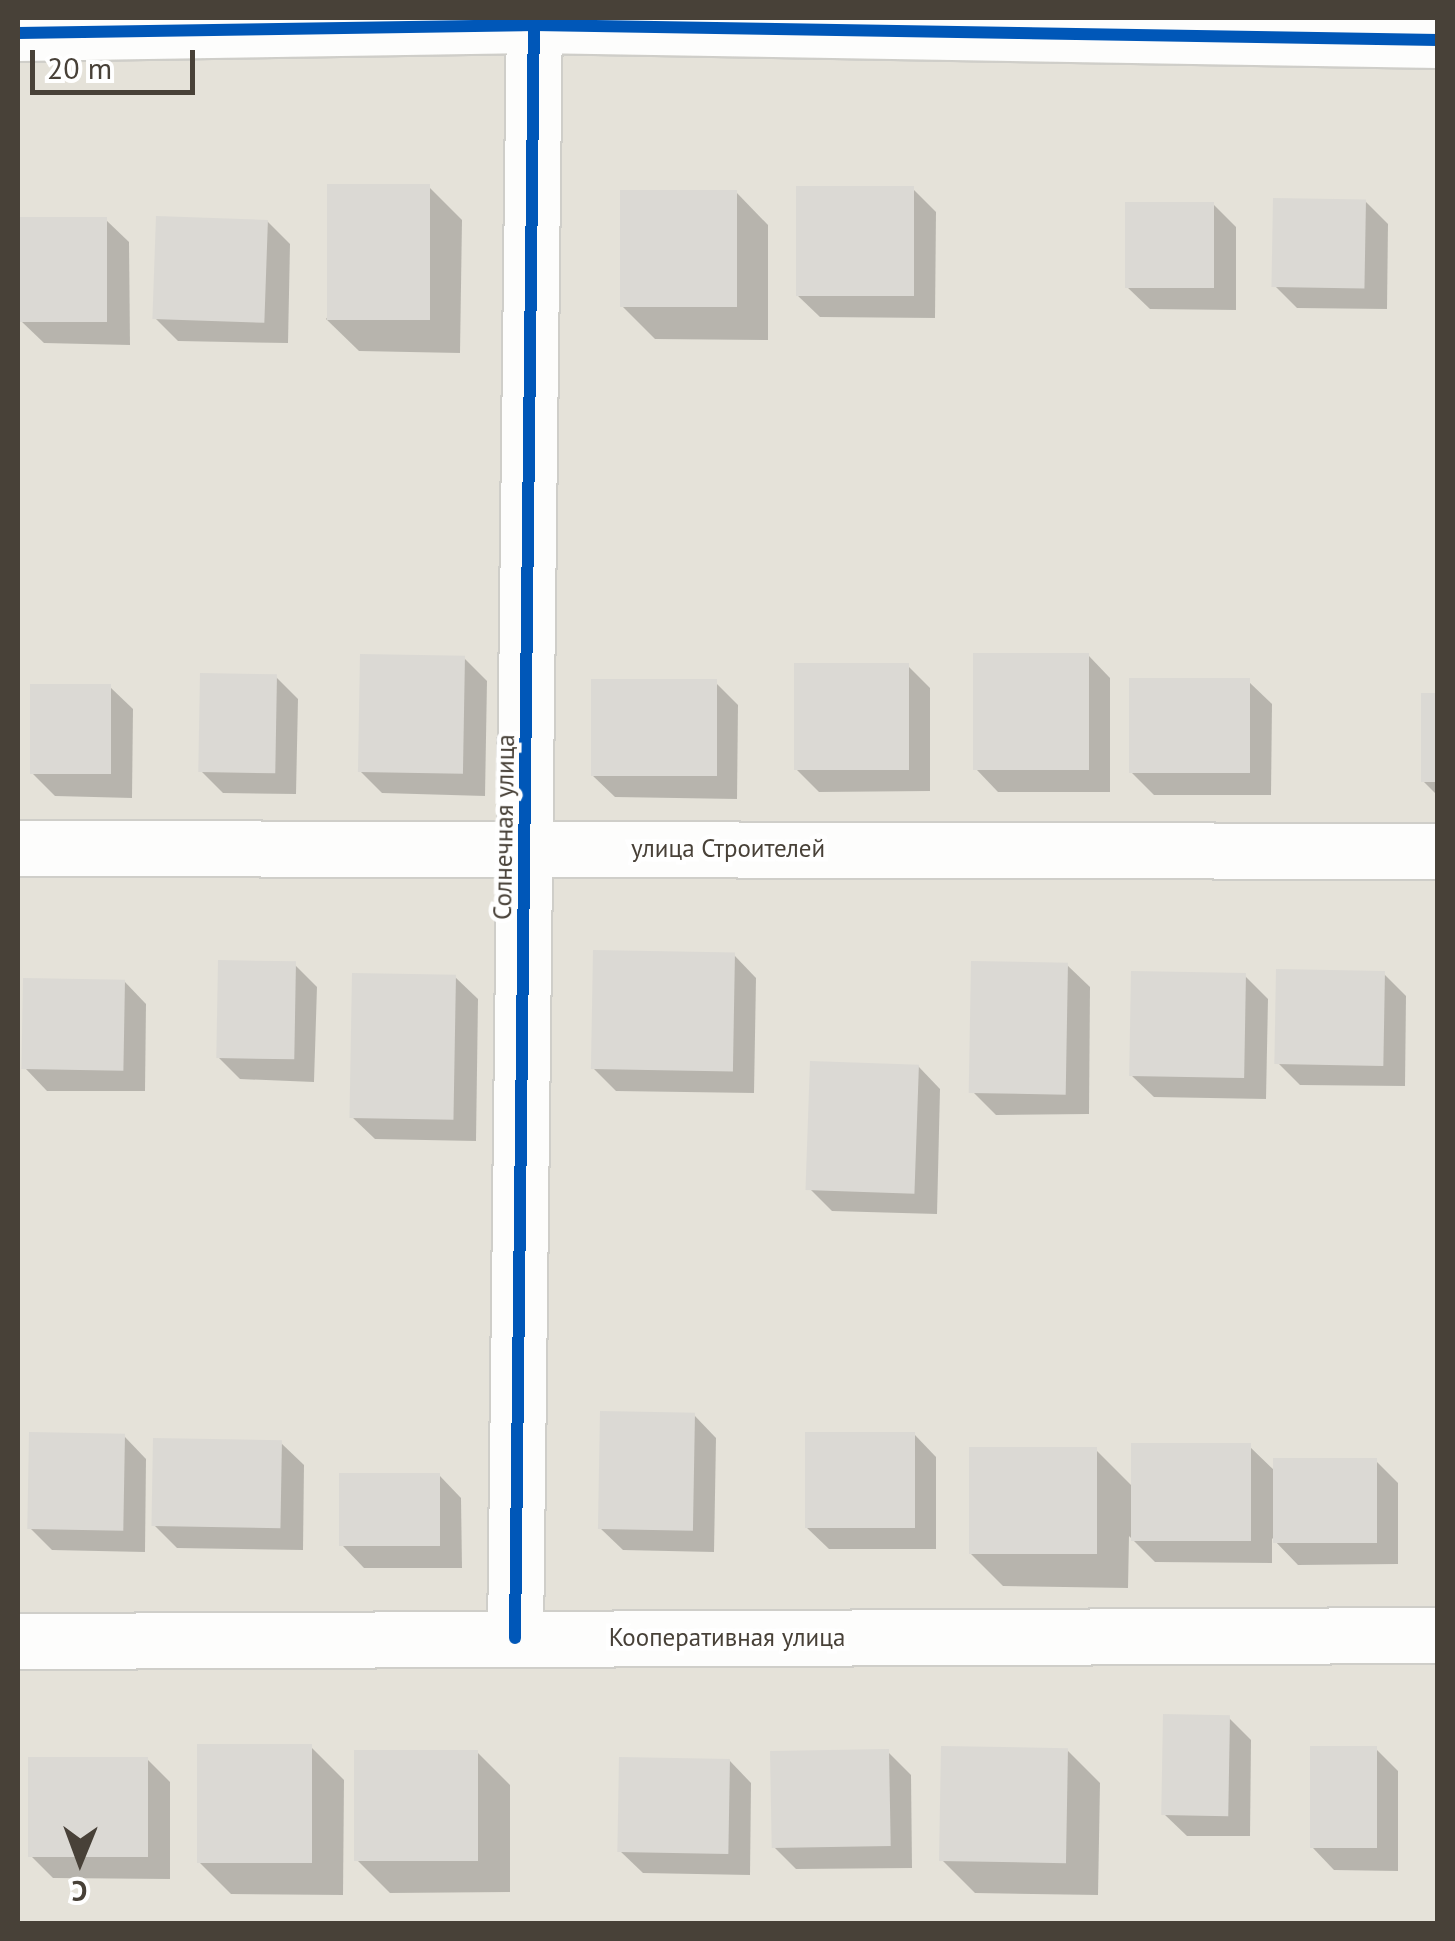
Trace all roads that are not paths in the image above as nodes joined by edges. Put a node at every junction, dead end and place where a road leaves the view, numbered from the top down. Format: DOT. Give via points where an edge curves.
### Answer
graph roads {
  1 [pos="534,21"];
  2 [pos="18,33"];
  3 [pos="1438,40"];
  4 [pos="526,847"];
  5 [pos="18,848"];
  6 [pos="1438,851"];
  7 [pos="1438,1635"];
  8 [pos="515,1638"];
  9 [pos="18,1641"];
  1 -- 2 [label="street"];
  1 -- 3 [label="street"];
  1 -- 4 [label="street, Солнечная улица"];
  4 -- 5 [label="street, улица Строителей"];
  4 -- 6 [label="street, улица Строителей"];
  4 -- 8 [label="street, Солнечная улица"];
  7 -- 8 [label="street, Кооперативная улица"];
  8 -- 9 [label="street, Кооперативная улица"];
}
